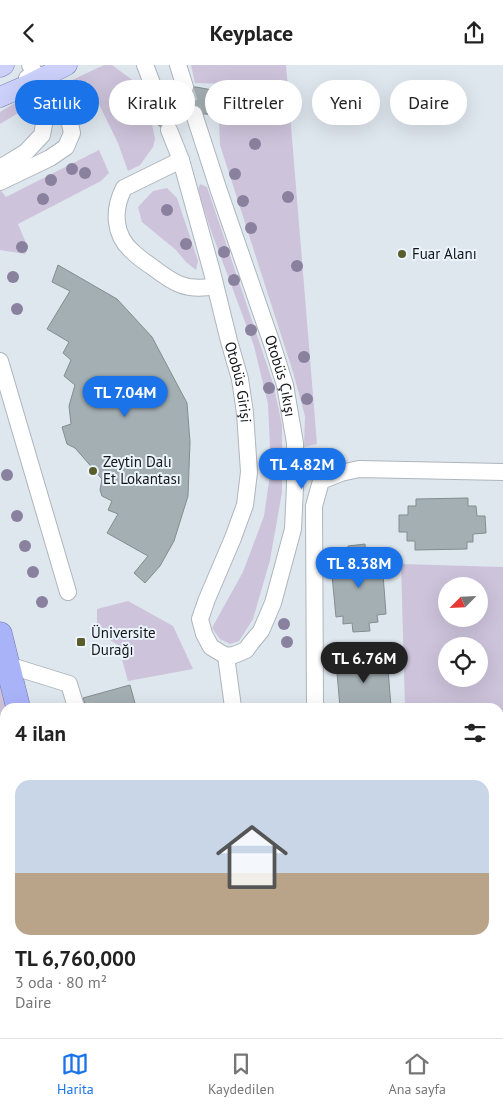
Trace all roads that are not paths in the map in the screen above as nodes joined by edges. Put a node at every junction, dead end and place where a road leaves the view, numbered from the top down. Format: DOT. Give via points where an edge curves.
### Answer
graph roads {
  1 [pos="4,65"];
  2 [pos="20,65"];
  3 [pos="67,65"];
  4 [pos="145,65"];
  5 [pos="178,65"];
  6 [pos="0,67"];
  7 [pos="33,76"];
  8 [pos="151,80"];
  9 [pos="183,80"];
  10 [pos="0,97"];
  11 [pos="195,117"];
  12 [pos="169,130"];
  13 [pos="180,160"];
  14 [pos="0,168"];
  15 [pos="0,182"];
  16 [pos="215,286"];
  17 [pos="0,361"];
  18 [pos="503,472"];
  19 [pos="68,592"];
  20 [pos="0,634"];
  21 [pos="226,656"];
  22 [pos="8,665"];
  23 [pos="17,703"];
  24 [pos="75,703"];
  25 [pos="232,703"];
  26 [pos="315,703"];
  1 -- 6 [label="main road"];
  2 -- 7 [label="street"];
  3 -- 7 [label="main road"];
  4 -- 8 [label="street"];
  5 -- 9 [label="street"];
  7 -- 10 [label="main road"];
  7 -- 14 [label="street" via="46,113 42,135 26,152"];
  7 -- 15 [label="street" via="69,119 72,133 66,147 50,158"];
  11 -- 21 [label="street, Otobüs Çıkışı" via="280,369 295,443 293,529 273,603 261,631 246,650"];
  12 -- 13 [label="street, Otobüs Girişi"];
  13 -- 16 [label="street, Otobüs Girişi"];
  13 -- 16 [label="street" via="124,188 118,205 117,224 132,251 169,280 189,287"];
  16 -- 21 [label="street, Otobüs Girişi" via="240,379 249,472 245,505 200,619 211,647"];
  17 -- 19 [label="street"];
  18 -- 26 [label="street" via="359,469 322,481 314,506"];
  20 -- 22 [label="highway"];
  21 -- 25 [label="street"];
  22 -- 23 [label="highway"];
  22 -- 24 [label="street" via="70,684"];
}
